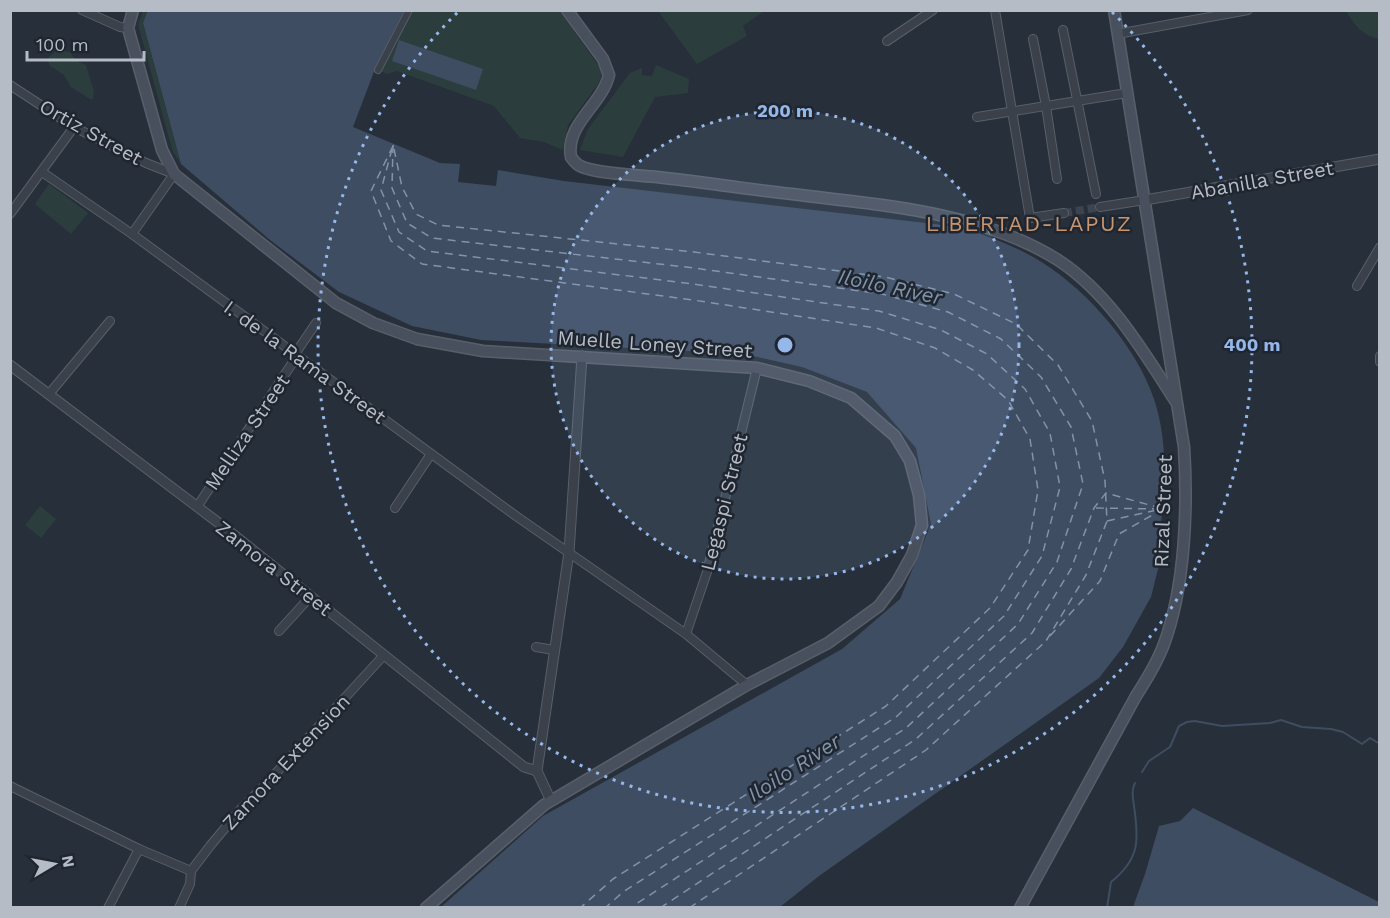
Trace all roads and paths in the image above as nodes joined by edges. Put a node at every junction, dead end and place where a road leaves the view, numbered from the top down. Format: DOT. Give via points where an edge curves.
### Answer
graph roads {
  1 [pos="82,10"];
  2 [pos="133,10"];
  3 [pos="409,10"];
  4 [pos="567,10"];
  5 [pos="933,10"];
  6 [pos="995,10"];
  7 [pos="1114,10"];
  8 [pos="1248,10"];
  9 [pos="128,28"];
  10 [pos="1063,30"];
  11 [pos="1118,34"];
  12 [pos="1032,39"];
  13 [pos="887,41"];
  14 [pos="378,70"];
  15 [pos="10,85"];
  16 [pos="1127,93"];
  17 [pos="1078,101"];
  18 [pos="1046,106"];
  19 [pos="1012,111"];
  20 [pos="978,117"];
  21 [pos="74,127"];
  22 [pos="1380,159"];
  23 [pos="42,172"];
  24 [pos="174,174"];
  25 [pos="1057,179"];
  26 [pos="1096,194"];
  27 [pos="1145,200"];
  28 [pos="1100,207"];
  29 [pos="1064,213"];
  30 [pos="10,214"];
  31 [pos="132,234"];
  32 [pos="1380,247"];
  33 [pos="1357,286"];
  34 [pos="110,321"];
  35 [pos="316,323"];
  36 [pos="296,355"];
  37 [pos="582,356"];
  38 [pos="1380,356"];
  39 [pos="1380,362"];
  40 [pos="10,365"];
  41 [pos="757,368"];
  42 [pos="49,394"];
  43 [pos="1178,405"];
  44 [pos="431,454"];
  45 [pos="197,507"];
  46 [pos="395,508"];
  47 [pos="568,552"];
  48 [pos="310,597"];
  49 [pos="279,631"];
  50 [pos="686,634"];
  51 [pos="536,647"];
  52 [pos="554,650"];
  53 [pos="384,654"];
  54 [pos="747,685"];
  55 [pos="537,771"];
  56 [pos="10,786"];
  57 [pos="551,801"];
  58 [pos="139,849"];
  59 [pos="191,871"];
  60 [pos="108,908"];
  61 [pos="179,908"];
  62 [pos="426,908"];
  63 [pos="1020,908"];
  1 -- 9 [label="street"];
  2 -- 9 [label="main road"];
  3 -- 14 [label="street"];
  4 -- 43 [label="main road" via="603,59 609,75 604,90 571,138 571,157 579,166 874,204 960,220 995,231 1057,260 1088,282 1111,308"];
  5 -- 13 [label="street"];
  6 -- 19 [label="street"];
  7 -- 11 [label="main road, Rizal Street"];
  8 -- 11 [label="street"];
  9 -- 24 [label="main road, Muelle Loney Street" via="162,150"];
  10 -- 17 [label="street"];
  11 -- 16 [label="main road, Rizal Street"];
  12 -- 18 [label="street"];
  15 -- 21 [label="street, Ortiz Street"];
  16 -- 17 [label="street"];
  16 -- 27 [label="main road, Rizal Street"];
  17 -- 18 [label="street"];
  17 -- 26 [label="street"];
  18 -- 19 [label="street"];
  18 -- 25 [label="street"];
  19 -- 20 [label="street"];
  19 -- 29 [label="street" via="1030,218"];
  21 -- 23 [label="street"];
  21 -- 24 [label="street, Ortiz Street"];
  22 -- 27 [label="street, Abanilla Street"];
  23 -- 30 [label="street"];
  23 -- 31 [label="street, I. de la Rama Street"];
  24 -- 31 [label="street"];
  24 -- 37 [label="main road, Muelle Loney Street" via="336,303 373,323 417,339 483,351"];
  27 -- 28 [label="street"];
  27 -- 43 [label="main road, Rizal Street"];
  31 -- 36 [label="street, I. de la Rama Street"];
  32 -- 33 [label="street"];
  34 -- 42 [label="street"];
  35 -- 36 [label="street, Melliza Street"];
  36 -- 44 [label="street, I. de la Rama Street"];
  36 -- 45 [label="street, Melliza Street"];
  37 -- 41 [label="main road, Muelle Loney Street"];
  37 -- 47 [label="street"];
  38 -- 39 [label="street"];
  40 -- 42 [label="street, Zamora Street"];
  41 -- 50 [label="street, Legaspi Street" via="707,572"];
  41 -- 54 [label="main road, Muelle Loney Street" via="809,381 851,398 895,436 910,462 922,525 912,555 879,606 828,643"];
  42 -- 45 [label="street, Zamora Street"];
  43 -- 63 [label="main road, Rizal Street" via="1186,478 1185,515 1179,577 1165,643"];
  44 -- 46 [label="street"];
  44 -- 47 [label="street, I. de la Rama Street"];
  45 -- 48 [label="street, Zamora Street"];
  47 -- 50 [label="street"];
  47 -- 52 [label="street"];
  48 -- 49 [label="street"];
  48 -- 53 [label="street, Zamora Street"];
  50 -- 54 [label="street"];
  51 -- 52 [label="street"];
  52 -- 55 [label="street"];
  53 -- 55 [label="street, Zamora Street" via="524,767"];
  53 -- 59 [label="street, Zamora Extension" via="240,810"];
  54 -- 57 [label="main road, Muelle Loney Street"];
  55 -- 57 [label="street"];
  56 -- 58 [label="street"];
  57 -- 62 [label="main road, Muelle Loney Street"];
  58 -- 59 [label="street"];
  58 -- 60 [label="street"];
  59 -- 61 [label="street"];
}
